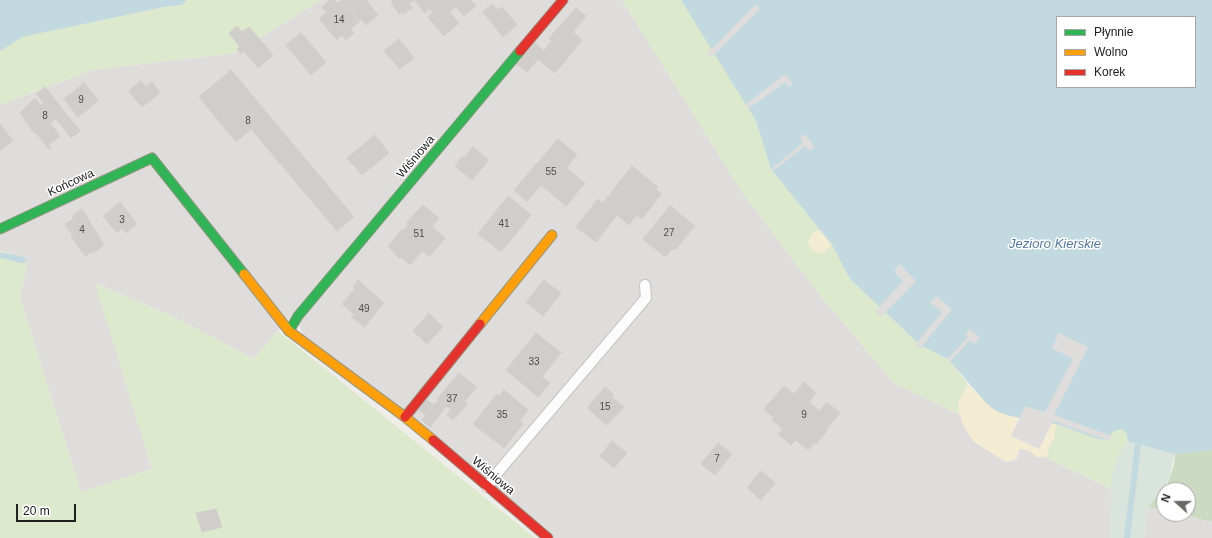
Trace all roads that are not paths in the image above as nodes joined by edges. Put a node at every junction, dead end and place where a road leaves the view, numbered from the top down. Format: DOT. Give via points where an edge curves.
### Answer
graph roads {
  1 [pos="562,0"];
  2 [pos="152,158"];
  3 [pos="0,229"];
  4 [pos="552,235"];
  5 [pos="645,285"];
  6 [pos="289,331"];
  7 [pos="404,417"];
  8 [pos="487,487"];
  9 [pos="548,538"];
  1 -- 6 [label="street, Wiśniowa" via="298,316"];
  2 -- 3 [label="street, Końcowa"];
  2 -- 6 [label="street, Wiśniowa"];
  4 -- 7 [label="street"];
  5 -- 8 [label="lane" via="646,298"];
  6 -- 7 [label="street, Wiśniowa"];
  7 -- 8 [label="street, Wiśniowa"];
  8 -- 9 [label="street, Wiśniowa"];
}
